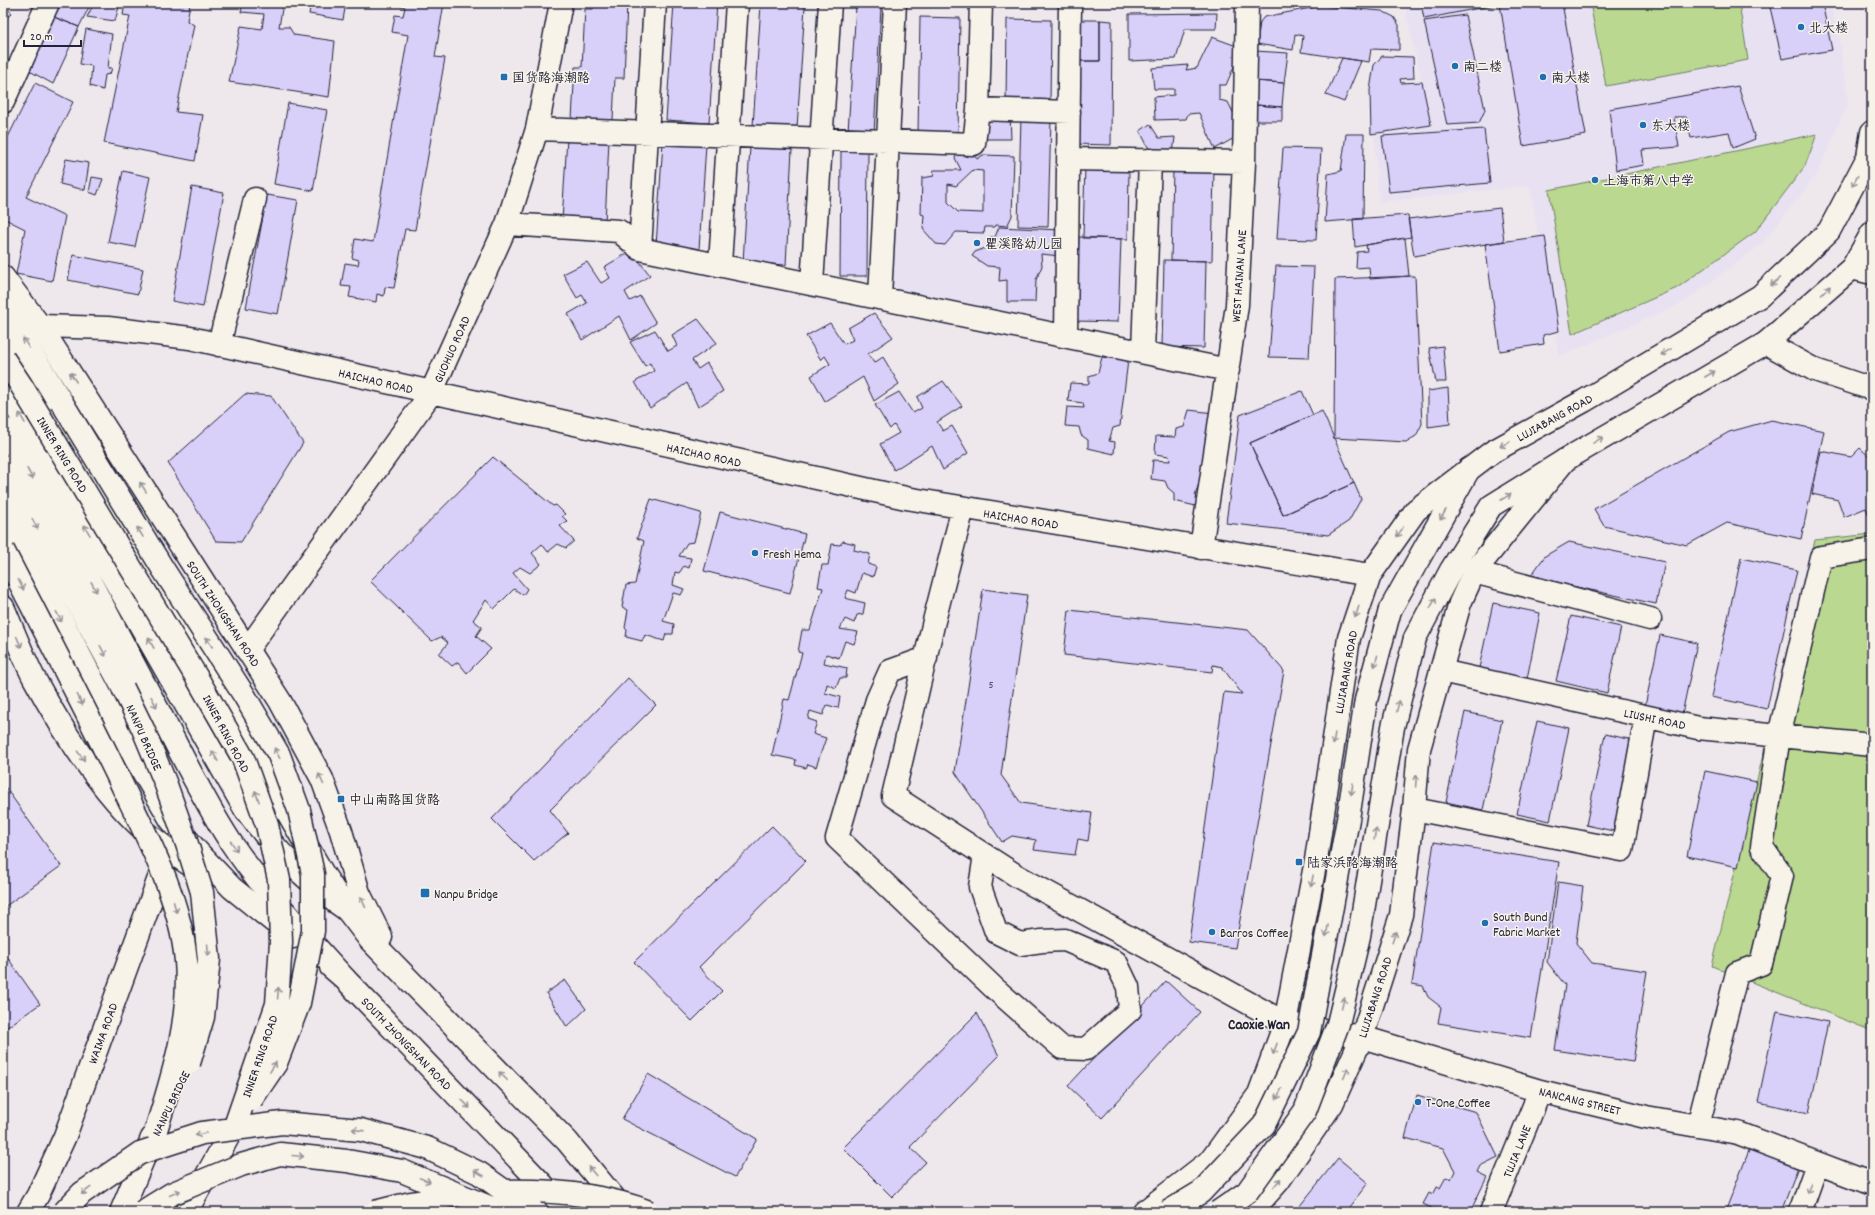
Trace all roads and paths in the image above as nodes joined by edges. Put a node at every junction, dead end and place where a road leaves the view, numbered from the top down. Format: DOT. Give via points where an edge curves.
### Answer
graph roads {
  1 [pos="561,3"];
  2 [pos="655,3"];
  3 [pos="737,3"];
  4 [pos="830,3"];
  5 [pos="895,3"];
  6 [pos="981,3"];
  7 [pos="1070,3"];
  8 [pos="1247,3"];
  9 [pos="39,8"];
  10 [pos="3,102"];
  11 [pos="978,109"];
  12 [pos="1069,112"];
  13 [pos="537,129"];
  14 [pos="1872,132"];
  15 [pos="647,133"];
  16 [pos="728,135"];
  17 [pos="821,139"];
  18 [pos="888,141"];
  19 [pos="1069,158"];
  20 [pos="1150,160"];
  21 [pos="1244,162"];
  22 [pos="255,199"];
  23 [pos="508,224"];
  24 [pos="1872,233"];
  25 [pos="640,249"];
  26 [pos="720,264"];
  27 [pos="1862,271"];
  28 [pos="3,277"];
  29 [pos="812,284"];
  30 [pos="880,297"];
  31 [pos="3,306"];
  32 [pos="40,326"];
  33 [pos="3,334"];
  34 [pos="1066,336"];
  35 [pos="1766,343"];
  36 [pos="220,345"];
  37 [pos="1143,352"];
  38 [pos="3,358"];
  39 [pos="1228,370"];
  40 [pos="3,384"];
  41 [pos="1872,389"];
  42 [pos="431,393"];
  43 [pos="3,428"];
  44 [pos="1565,460"];
  45 [pos="3,466"];
  46 [pos="1469,469"];
  47 [pos="3,508"];
  48 [pos="963,508"];
  49 [pos="1201,548"];
  50 [pos="1872,549"];
  51 [pos="3,550"];
  52 [pos="1474,572"];
  53 [pos="1370,575"];
  54 [pos="3,607"];
  55 [pos="1650,619"];
  56 [pos="248,650"];
  57 [pos="926,658"];
  58 [pos="1441,671"];
  59 [pos="1646,717"];
  60 [pos="117,727"];
  61 [pos="1779,736"];
  62 [pos="1872,745"];
  63 [pos="1414,809"];
  64 [pos="170,850"];
  65 [pos="985,856"];
  66 [pos="232,888"];
  67 [pos="347,910"];
  68 [pos="402,973"];
  69 [pos="345,979"];
  70 [pos="1285,1023"];
  71 [pos="1362,1037"];
  72 [pos="1540,1091"];
  73 [pos="236,1123"];
  74 [pos="1698,1126"];
  75 [pos="156,1130"];
  76 [pos="1817,1164"];
  77 [pos="1872,1184"];
  78 [pos="28,1212"];
  79 [pos="64,1212"];
  80 [pos="121,1212"];
  81 [pos="142,1212"];
  82 [pos="186,1212"];
  83 [pos="375,1212"];
  84 [pos="501,1212"];
  85 [pos="534,1212"];
  86 [pos="569,1212"];
  87 [pos="625,1212"];
  88 [pos="649,1212"];
  89 [pos="1144,1212"];
  90 [pos="1168,1212"];
  91 [pos="1218,1212"];
  92 [pos="1251,1212"];
  93 [pos="1491,1212"];
  94 [pos="1800,1212"];
  1 -- 13 [label="main road, GUOHUO ROAD"];
  2 -- 15 [label="main road"];
  3 -- 16 [label="main road"];
  4 -- 17 [label="main road"];
  5 -- 18 [label="main road"];
  6 -- 11 [label="main road"];
  7 -- 12 [label="main road"];
  8 -- 21 [label="main road, WEST HAINAN LANE"];
  9 -- 10 [label="main road"];
  11 -- 12 [label="main road"];
  11 -- 18 [label="main road" via="974,144"];
  12 -- 19 [label="main road"];
  13 -- 15 [label="main road"];
  13 -- 23 [label="main road, GUOHUO ROAD"];
  14 -- 46 [label="main road, LUJIABANG ROAD, one-way" via="1868,157 1829,232 1760,296 1584,401 1492,452"];
  15 -- 16 [label="main road"];
  15 -- 25 [label="main road"];
  16 -- 17 [label="main road"];
  16 -- 26 [label="main road"];
  17 -- 18 [label="main road"];
  17 -- 29 [label="main road"];
  18 -- 30 [label="main road"];
  19 -- 20 [label="main road"];
  19 -- 34 [label="main road"];
  20 -- 21 [label="main road"];
  20 -- 37 [label="main road"];
  21 -- 39 [label="main road, WEST HAINAN LANE" via="1237,305"];
  22 -- 36 [label="main road"];
  23 -- 25 [label="main road" via="619,231"];
  23 -- 42 [label="main road, GUOHUO ROAD"];
  24 -- 27 [label="main road, LUJIABANG ROAD"];
  25 -- 26 [label="main road"];
  26 -- 29 [label="main road"];
  35 -- 27 [label="main road, LUJIABANG ROAD, one-way"];
  28 -- 32 [label="main road, SOUTH ZHONGSHAN ROAD"];
  29 -- 30 [label="main road"];
  30 -- 34 [label="main road"];
  73 -- 31 [label="main road, one-way, bridge" via="276,1063 299,1003 313,931 313,874 299,810 279,755"];
  32 -- 36 [label="main road, HAICHAO ROAD" via="108,328 190,338"];
  56 -- 32 [label="main road, SOUTH ZHONGSHAN ROAD, one-way"];
  33 -- 67 [label="main road, SOUTH ZHONGSHAN ROAD" via="187,638 322,872"];
  34 -- 37 [label="main road"];
  35 -- 41 [label="main road" via="1815,370"];
  44 -- 35 [label="main road, LUJIABANG ROAD, one-way"];
  36 -- 42 [label="main road, HAICHAO ROAD"];
  37 -- 39 [label="main road"];
  73 -- 38 [label="main road, INNER RING ROAD, one-way, bridge" via="277,1004 281,942 279,880 267,825 243,758 122,552"];
  39 -- 49 [label="main road, WEST HAINAN LANE"];
  67 -- 40 [label="main road, one-way" via="311,884 254,821"];
  42 -- 48 [label="main road, HAICHAO ROAD" via="906,498"];
  42 -- 56 [label="main road, GUOHUO ROAD"];
  43 -- 69 [label="main road, one-way" via="104,606 229,840 261,884"];
  44 -- 52 [label="main road, LUJIABANG ROAD"];
  91 -- 44 [label="main road, one-way, bridge" via="1247,1192 1305,1111 1338,1024 1359,936 1393,727 1415,638 1451,570 1491,506"];
  45 -- 75 [label="main road, NANPU BRIDGE, one-way, bridge" via="143,729 165,782 202,892 209,959 203,1016 186,1072"];
  46 -- 53 [label="main road, LUJIABANG ROAD, one-way" via="1416,510"];
  46 -- 90 [label="main road, one-way, bridge" via="1390,610 1366,700 1348,819 1309,1032 1264,1125 1201,1192"];
  47 -- 60 [label="main road, SOUTH ZHONGSHAN ROAD, one-way"];
  48 -- 49 [label="main road, HAICHAO ROAD"];
  48 -- 57 [label="main road"];
  49 -- 53 [label="main road, HAICHAO ROAD"];
  50 -- 61 [label="main road" via="1822,557"];
  51 -- 75 [label="main road, one-way, bridge" via="148,838 173,897 182,931 186,970 182,1040"];
  52 -- 55 [label="main road"];
  52 -- 58 [label="main road, LUJIABANG ROAD" via="1460,602"];
  53 -- 70 [label="main road, LUJIABANG ROAD, one-way" via="1349,638 1316,860"];
  54 -- 64 [label="main road, SOUTH ZHONGSHAN ROAD, one-way" via="33,675 57,720 77,750 124,811 155,840"];
  68 -- 56 [label="main road, SOUTH ZHONGSHAN ROAD, one-way" via="373,924 359,893 342,831 319,773 280,701"];
  57 -- 65 [label="main road, NANCANG STREET" via="893,796"];
  57 -- 65 [label="main road" via="890,671 877,700 837,838 993,987 1062,1048 1086,1049 1130,1010 1128,986 1116,962 1065,940 1020,944 996,932 980,887"];
  58 -- 59 [label="main road, LIUSHI ROAD"];
  63 -- 58 [label="main road, LUJIABANG ROAD, one-way" via="1419,749"];
  59 -- 61 [label="main road, LIUSHI ROAD" via="1698,728"];
  59 -- 63 [label="main road" via="1622,850"];
  60 -- 64 [label="main road"];
  60 -- 66 [label="main road, SOUTH ZHONGSHAN ROAD" via="171,820 196,851"];
  61 -- 62 [label="main road, LIUSHI ROAD"];
  61 -- 74 [label="main road" via="1762,847 1782,876 1761,964 1737,973"];
  71 -- 63 [label="main road, LUJIABANG ROAD, one-way" via="1401,915"];
  64 -- 66 [label="main road, SOUTH ZHONGSHAN ROAD" via="207,876"];
  64 -- 78 [label="main road, WAIMA ROAD" via="65,1136"];
  65 -- 70 [label="main road, NANCANG STREET" via="1023,880"];
  66 -- 69 [label="main road, SOUTH ZHONGSHAN ROAD"];
  67 -- 68 [label="main road, SOUTH ZHONGSHAN ROAD" via="370,940"];
  87 -- 68 [label="main road, SOUTH ZHONGSHAN ROAD, one-way" via="567,1141"];
  69 -- 86 [label="main road, SOUTH ZHONGSHAN ROAD, one-way"];
  70 -- 71 [label="main road, NANCANG STREET"];
  70 -- 89 [label="main road, LUJIABANG ROAD, one-way" via="1259,1094 1211,1160"];
  71 -- 72 [label="main road, NANCANG STREET"];
  92 -- 71 [label="main road, LUJIABANG ROAD, one-way" via="1278,1182 1332,1104"];
  72 -- 74 [label="main road, NANCANG STREET" via="1646,1117"];
  72 -- 93 [label="main road, TUJIA LANE"];
  73 -- 82 [label="main road, INNER RING ROAD, bridge"];
  74 -- 76 [label="main road, NANCANG STREET" via="1738,1133"];
  75 -- 80 [label="main road, NANPU BRIDGE, bridge"];
  76 -- 77 [label="main road, NANCANG STREET"];
  76 -- 94 [label="main road, one-way"];
  85 -- 79 [label="main road, NANPU BRIDGE, one-way, bridge" via="479,1173 427,1148 361,1130 282,1123 202,1133 140,1153 82,1193"];
  81 -- 84 [label="main road, one-way, bridge" via="178,1191 240,1165 280,1154 346,1161 402,1171"];
  83 -- 88 [label="main road, bridge" via="411,1203 480,1192 531,1190 582,1195"];
}
